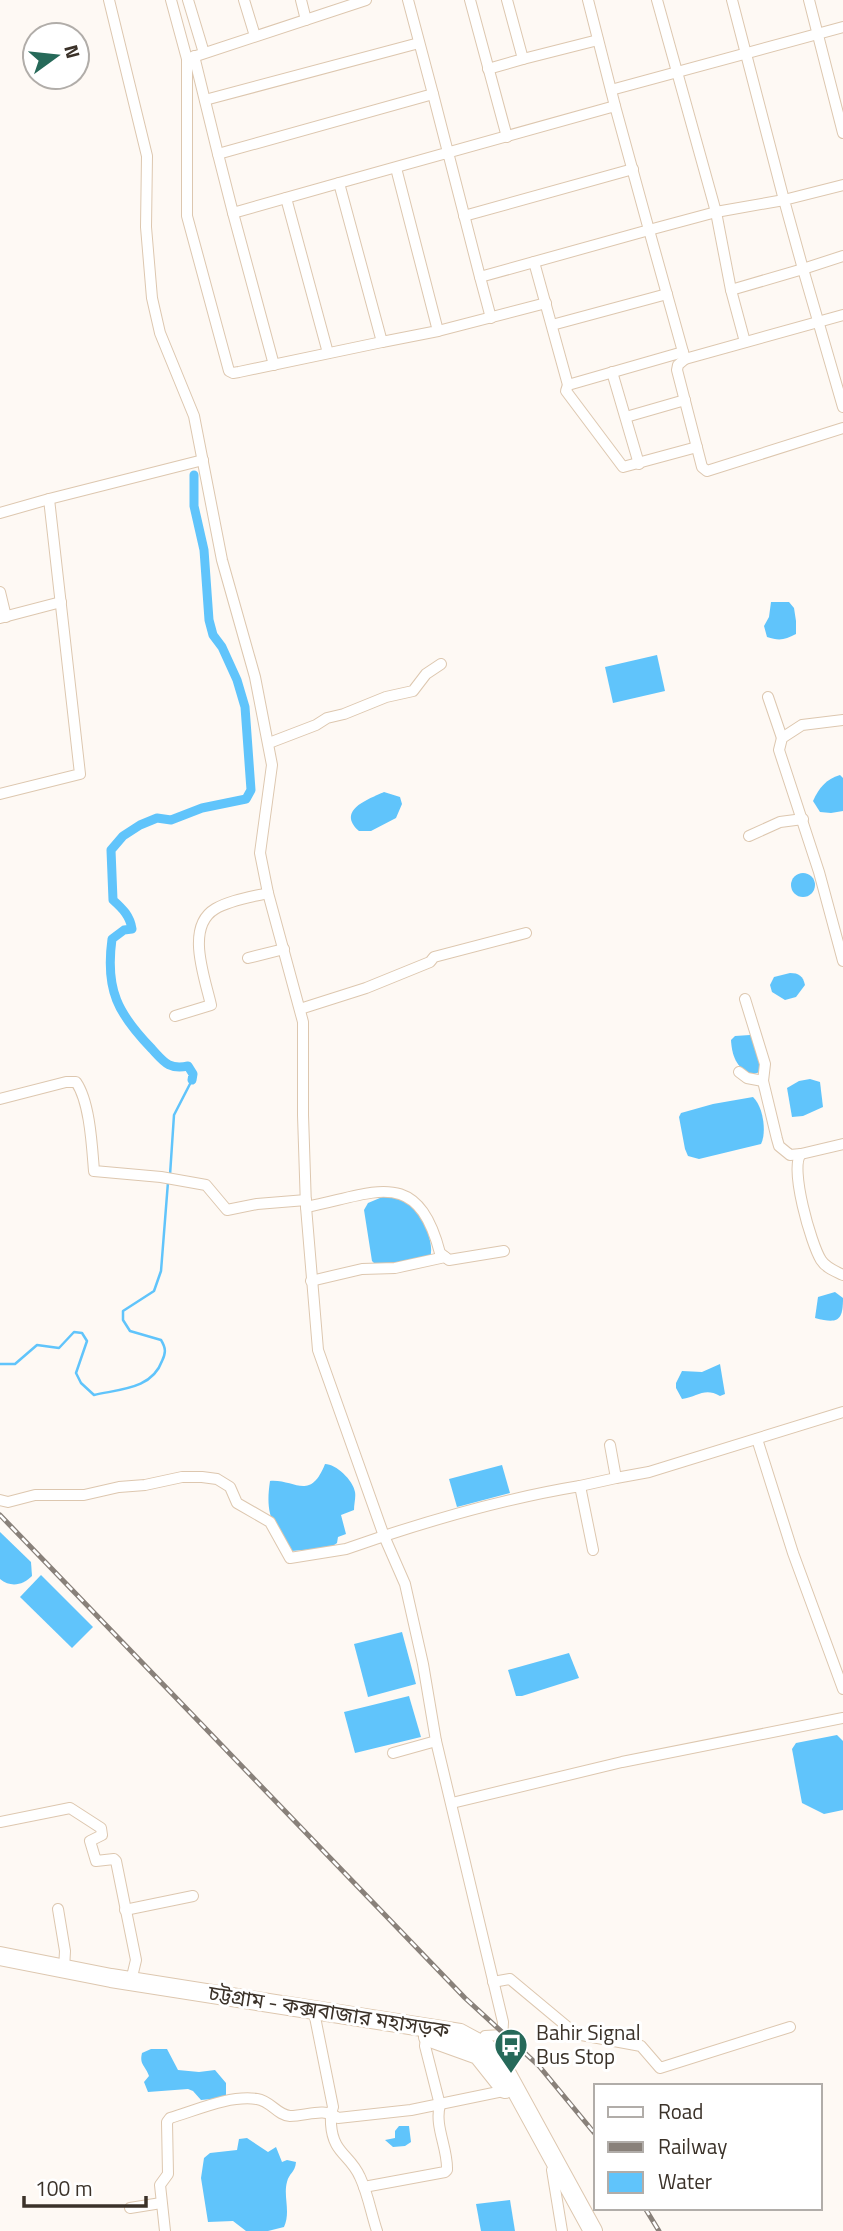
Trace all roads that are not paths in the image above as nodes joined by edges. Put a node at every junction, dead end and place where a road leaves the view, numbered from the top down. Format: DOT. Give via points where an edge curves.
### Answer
graph roads {
  1 [pos="109,0"];
  2 [pos="171,0"];
  3 [pos="188,0"];
  4 [pos="244,0"];
  5 [pos="301,0"];
  6 [pos="408,0"];
  7 [pos="470,0"];
  8 [pos="507,0"];
  9 [pos="588,0"];
  10 [pos="657,0"];
  11 [pos="732,0"];
  12 [pos="809,0"];
  13 [pos="360,1"];
  14 [pos="306,20"];
  15 [pos="843,27"];
  16 [pos="818,33"];
  17 [pos="255,36"];
  18 [pos="598,40"];
  19 [pos="419,43"];
  20 [pos="746,53"];
  21 [pos="195,56"];
  22 [pos="523,59"];
  23 [pos="488,69"];
  24 [pos="677,71"];
  25 [pos="611,90"];
  26 [pos="433,94"];
  27 [pos="205,100"];
  28 [pos="615,107"];
  29 [pos="843,133"];
  30 [pos="507,137"];
  31 [pos="447,153"];
  32 [pos="218,154"];
  33 [pos="396,168"];
  34 [pos="633,169"];
  35 [pos="339,183"];
  36 [pos="843,185"];
  37 [pos="286,198"];
  38 [pos="784,200"];
  39 [pos="716,212"];
  40 [pos="233,213"];
  41 [pos="464,216"];
  42 [pos="649,230"];
  43 [pos="843,256"];
  44 [pos="534,262"];
  45 [pos="803,269"];
  46 [pos="480,277"];
  47 [pos="731,290"];
  48 [pos="667,294"];
  49 [pos="546,303"];
  50 [pos="843,315"];
  51 [pos="491,318"];
  52 [pos="818,322"];
  53 [pos="552,325"];
  54 [pos="438,331"];
  55 [pos="382,342"];
  56 [pos="745,342"];
  57 [pos="328,353"];
  58 [pos="685,355"];
  59 [pos="274,365"];
  60 [pos="612,372"];
  61 [pos="568,385"];
  62 [pos="685,400"];
  63 [pos="843,407"];
  64 [pos="626,417"];
  65 [pos="843,428"];
  66 [pos="697,447"];
  67 [pos="203,460"];
  68 [pos="639,464"];
  69 [pos="49,499"];
  70 [pos="0,513"];
  71 [pos="0,592"];
  72 [pos="61,602"];
  73 [pos="3,617"];
  74 [pos="440,664"];
  75 [pos="768,697"];
  76 [pos="843,720"];
  77 [pos="782,738"];
  78 [pos="269,743"];
  79 [pos="0,794"];
  80 [pos="803,819"];
  81 [pos="749,836"];
  82 [pos="268,893"];
  83 [pos="526,933"];
  84 [pos="284,949"];
  85 [pos="248,958"];
  86 [pos="843,961"];
  87 [pos="745,999"];
  88 [pos="300,1009"];
  89 [pos="175,1016"];
  90 [pos="739,1072"];
  91 [pos="763,1080"];
  92 [pos="0,1099"];
  93 [pos="843,1144"];
  94 [pos="801,1154"];
  95 [pos="306,1203"];
  96 [pos="504,1251"];
  97 [pos="445,1257"];
  98 [pos="843,1275"];
  99 [pos="311,1281"];
  100 [pos="843,1412"];
  101 [pos="757,1439"];
  102 [pos="610,1445"];
  103 [pos="616,1478"];
  104 [pos="580,1486"];
  105 [pos="0,1500"];
  106 [pos="384,1536"];
  107 [pos="593,1550"];
  108 [pos="843,1689"];
  109 [pos="843,1718"];
  110 [pos="436,1741"];
  111 [pos="393,1753"];
  112 [pos="452,1802"];
  113 [pos="0,1822"];
  114 [pos="193,1896"];
  115 [pos="58,1909"];
  116 [pos="125,1910"];
  117 [pos="0,1956"];
  118 [pos="0,1965"];
  119 [pos="64,1969"];
  120 [pos="131,1981"];
  121 [pos="493,1982"];
  122 [pos="315,2017"];
  123 [pos="790,2027"];
  124 [pos="502,2035"];
  125 [pos="426,2036"];
  126 [pos="485,2036"];
  127 [pos="501,2063"];
  128 [pos="510,2088"];
  129 [pos="440,2105"];
  130 [pos="330,2112"];
  131 [pos="555,2167"];
  132 [pos="364,2187"];
  133 [pos="161,2203"];
  134 [pos="130,2208"];
  135 [pos="165,2231"];
  136 [pos="377,2231"];
  137 [pos="562,2231"];
  138 [pos="582,2231"];
  139 [pos="593,2231"];
  1 -- 67 [label="street" via="147,156 152,298 164,345 194,416"];
  2 -- 21 [label="street"];
  3 -- 21 [label="street"];
  4 -- 17 [label="street"];
  5 -- 14 [label="street"];
  6 -- 19 [label="street"];
  7 -- 23 [label="street"];
  8 -- 22 [label="street"];
  9 -- 18 [label="street"];
  10 -- 24 [label="street"];
  11 -- 20 [label="street"];
  12 -- 16 [label="street"];
  13 -- 14 [label="street"];
  14 -- 17 [label="street"];
  15 -- 16 [label="street"];
  16 -- 20 [label="street"];
  16 -- 29 [label="street"];
  17 -- 21 [label="street"];
  18 -- 22 [label="street"];
  18 -- 25 [label="street"];
  19 -- 26 [label="street"];
  19 -- 27 [label="street"];
  20 -- 24 [label="street"];
  20 -- 38 [label="street"];
  21 -- 27 [label="street"];
  21 -- 59 [label="street" via="187,216 227,368 233,373"];
  22 -- 23 [label="street"];
  23 -- 30 [label="street"];
  24 -- 25 [label="street"];
  24 -- 39 [label="street"];
  25 -- 28 [label="street"];
  26 -- 31 [label="street"];
  26 -- 32 [label="street"];
  27 -- 32 [label="street"];
  28 -- 30 [label="street"];
  28 -- 34 [label="street"];
  30 -- 31 [label="street"];
  31 -- 33 [label="street"];
  31 -- 41 [label="street"];
  32 -- 40 [label="street"];
  33 -- 35 [label="street"];
  33 -- 54 [label="street"];
  34 -- 41 [label="street"];
  34 -- 42 [label="street"];
  35 -- 37 [label="street"];
  35 -- 55 [label="street"];
  36 -- 38 [label="street"];
  37 -- 40 [label="street"];
  37 -- 57 [label="street"];
  38 -- 39 [label="street"];
  38 -- 45 [label="street"];
  39 -- 42 [label="street"];
  39 -- 47 [label="street"];
  40 -- 59 [label="street"];
  41 -- 46 [label="street"];
  42 -- 44 [label="street"];
  42 -- 48 [label="street"];
  43 -- 45 [label="street"];
  44 -- 46 [label="street"];
  44 -- 49 [label="street"];
  45 -- 47 [label="street"];
  45 -- 52 [label="street"];
  46 -- 51 [label="street"];
  47 -- 56 [label="street"];
  48 -- 53 [label="street"];
  48 -- 58 [label="street"];
  49 -- 51 [label="street"];
  49 -- 53 [label="street"];
  50 -- 52 [label="street"];
  51 -- 54 [label="street"];
  52 -- 56 [label="street"];
  52 -- 63 [label="street"];
  53 -- 61 [label="street"];
  54 -- 55 [label="street"];
  55 -- 57 [label="street"];
  56 -- 58 [label="street"];
  57 -- 59 [label="street"];
  58 -- 60 [label="street"];
  58 -- 62 [label="street" via="677,370"];
  60 -- 61 [label="street"];
  60 -- 64 [label="street"];
  61 -- 68 [label="street" via="566,391 621,466"];
  62 -- 64 [label="street"];
  62 -- 66 [label="street"];
  64 -- 68 [label="street"];
  65 -- 66 [label="street" via="707,471"];
  66 -- 68 [label="street"];
  67 -- 69 [label="street"];
  67 -- 78 [label="street" via="222,560"];
  69 -- 70 [label="street"];
  69 -- 72 [label="street"];
  71 -- 73 [label="street"];
  72 -- 73 [label="street"];
  72 -- 79 [label="street" via="80,774"];
  74 -- 78 [label="street" via="413,691 327,718"];
  75 -- 77 [label="street"];
  76 -- 77 [label="street" via="802,725"];
  77 -- 80 [label="street" via="779,750"];
  78 -- 82 [label="street" via="272,765 260,853"];
  80 -- 81 [label="street" via="780,822"];
  80 -- 86 [label="street"];
  82 -- 84 [label="street"];
  82 -- 89 [label="street" via="215,909 203,922 197,939 211,1005"];
  83 -- 88 [label="street" via="434,957 366,988"];
  84 -- 85 [label="street"];
  84 -- 88 [label="street"];
  87 -- 91 [label="street" via="765,1064"];
  88 -- 95 [label="street"];
  90 -- 91 [label="street"];
  91 -- 94 [label="street" via="779,1146 790,1155"];
  92 -- 95 [label="street" via="76,1082 83,1092 94,1171 206,1185 227,1210"];
  93 -- 94 [label="street"];
  94 -- 98 [label="street" via="796,1162 816,1248 825,1266"];
  95 -- 97 [label="street" via="399,1192 419,1205"];
  95 -- 99 [label="street"];
  96 -- 97 [label="street"];
  97 -- 99 [label="street"];
  99 -- 106 [label="street" via="318,1350"];
  100 -- 101 [label="street"];
  101 -- 103 [label="street"];
  101 -- 108 [label="street"];
  102 -- 103 [label="street"];
  103 -- 104 [label="street"];
  104 -- 106 [label="street" via="526,1495"];
  104 -- 107 [label="street"];
  105 -- 106 [label="street" via="84,1495 202,1476 230,1487 237,1503 270,1522 290,1558 346,1549"];
  106 -- 110 [label="street" via="405,1584"];
  109 -- 112 [label="street"];
  110 -- 111 [label="street"];
  110 -- 112 [label="street"];
  112 -- 121 [label="street"];
  113 -- 116 [label="street" via="70,1808 101,1831 90,1841 95,1860 115,1859"];
  114 -- 116 [label="street"];
  115 -- 119 [label="street"];
  116 -- 120 [label="street" via="136,1960"];
  117 -- 119 [label="highway, চট্টগ্রাম - কক্সবাজার মহাসড়ক"];
  118 -- 122 [label="highway"];
  119 -- 120 [label="highway, চট্টগ্রাম - কক্সবাজার মহাসড়ক"];
  120 -- 127 [label="highway, চট্টগ্রাম - কক্সবাজার মহাসড়ক" via="460,2033 486,2047"];
  121 -- 123 [label="street" via="510,1979 576,2034 641,2046 660,2068"];
  121 -- 124 [label="street"];
  122 -- 125 [label="highway"];
  122 -- 130 [label="street" via="333,2107"];
  124 -- 126 [label="street"];
  124 -- 127 [label="street"];
  125 -- 128 [label="highway" via="478,2054"];
  125 -- 129 [label="street"];
  127 -- 128 [label="highway, চট্টগ্রাম - কক্সবাজার মহাসড়ক"];
  128 -- 129 [label="street"];
  128 -- 131 [label="highway"];
  129 -- 130 [label="street" via="338,2118"];
  129 -- 132 [label="street" via="445,2172"];
  130 -- 132 [label="street" via="332,2136"];
  130 -- 133 [label="street" via="290,2116 258,2099 244,2099 170,2118 168,2174 160,2185"];
  131 -- 137 [label="street"];
  131 -- 138 [label="highway"];
  131 -- 139 [label="highway"];
  132 -- 136 [label="street"];
  133 -- 134 [label="street"];
  133 -- 135 [label="street"];
}
